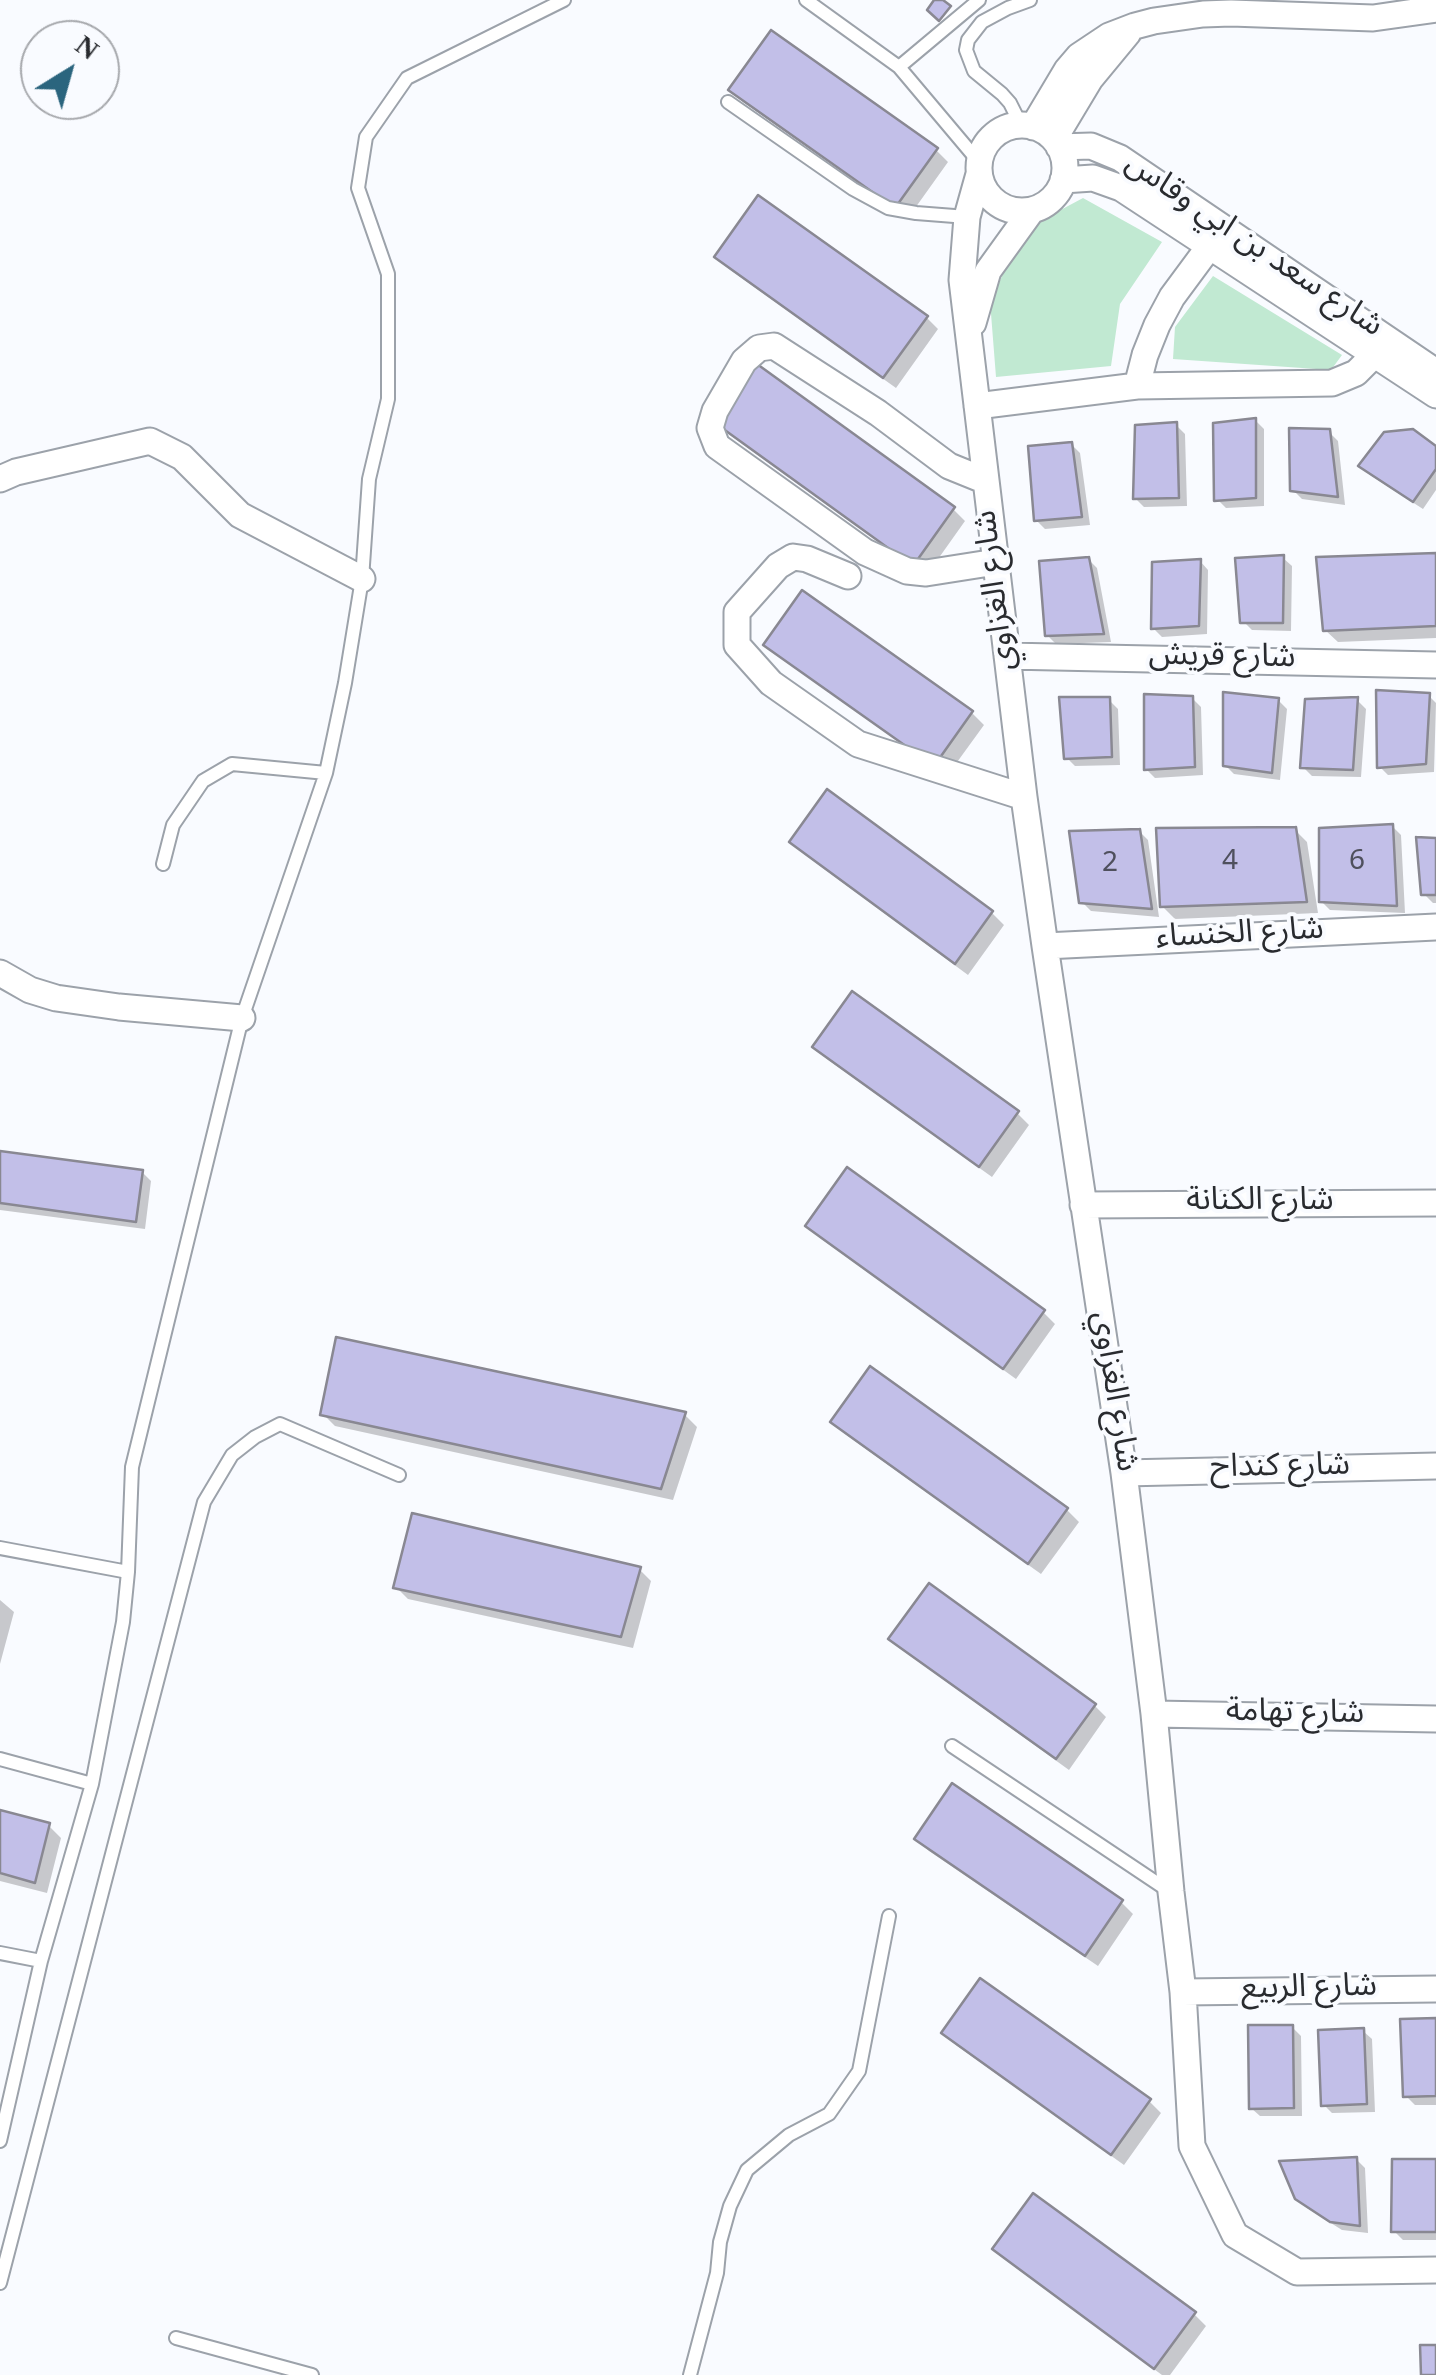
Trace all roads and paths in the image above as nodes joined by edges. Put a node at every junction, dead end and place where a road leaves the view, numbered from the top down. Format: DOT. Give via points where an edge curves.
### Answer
graph roads {
  1 [pos="564,0"];
  2 [pos="806,0"];
  3 [pos="979,0"];
  4 [pos="1030,0"];
  5 [pos="1436,9"];
  6 [pos="899,67"];
  7 [pos="728,102"];
  8 [pos="1042,135"];
  9 [pos="979,168"];
  10 [pos="1063,180"];
  11 [pos="1032,210"];
  12 [pos="967,217"];
  13 [pos="1209,247"];
  14 [pos="970,332"];
  15 [pos="1374,355"];
  16 [pos="1436,372"];
  17 [pos="1137,386"];
  18 [pos="1436,395"];
  19 [pos="977,406"];
  20 [pos="0,478"];
  21 [pos="986,480"];
  22 [pos="996,562"];
  23 [pos="848,576"];
  24 [pos="362,579"];
  25 [pos="1008,656"];
  26 [pos="1436,665"];
  27 [pos="326,774"];
  28 [pos="1024,797"];
  29 [pos="163,864"];
  30 [pos="1436,927"];
  31 [pos="1045,946"];
  32 [pos="0,973"];
  33 [pos="242,1018"];
  34 [pos="1436,1203"];
  35 [pos="1083,1205"];
  36 [pos="1436,1466"];
  37 [pos="1124,1473"];
  38 [pos="399,1475"];
  39 [pos="0,1548"];
  40 [pos="128,1572"];
  41 [pos="1154,1714"];
  42 [pos="1436,1719"];
  43 [pos="952,1746"];
  44 [pos="0,1759"];
  45 [pos="92,1784"];
  46 [pos="1170,1892"];
  47 [pos="889,1916"];
  48 [pos="0,1953"];
  49 [pos="41,1962"];
  50 [pos="1436,1989"];
  51 [pos="1183,1992"];
  52 [pos="0,2141"];
  53 [pos="1436,2270"];
  54 [pos="0,2283"];
  55 [pos="176,2338"];
  56 [pos="312,2375"];
  57 [pos="690,2375"];
  1 -- 24 [label="lane" via="406,78 366,137 358,188 388,274 388,399 369,479"];
  2 -- 6 [label="lane"];
  3 -- 6 [label="lane"];
  4 -- 8 [label="lane" via="982,22 966,50 974,72"];
  5 -- 8 [label="street" via="1373,18 1203,14 1135,26 1109,36 1067,70"];
  6 -- 9 [label="lane"];
  7 -- 12 [label="lane" via="888,208"];
  8 -- 9 [label="street" via="1009,126 982,150"];
  8 -- 10 [label="street" via="1064,158"];
  8 -- 16 [label="street, شارع سعد بن ابي وقاس" via="1120,158"];
  9 -- 11 [label="street" via="982,185 998,204"];
  9 -- 12 [label="street, شارع الغزاوي"];
  10 -- 11 [label="street" via="1052,199"];
  10 -- 13 [label="street, شارع سعد بن ابي وقاس" via="1093,178 1121,188"];
  11 -- 14 [label="street, شارع الغزاوي" via="988,270"];
  12 -- 14 [label="street, شارع الغزاوي" via="962,280"];
  13 -- 15 [label="street, شارع سعد بن ابي وقاس"];
  13 -- 17 [label="street" via="1164,311"];
  14 -- 19 [label="street, شارع الغزاوي"];
  15 -- 17 [label="street" via="1356,374 1332,383"];
  15 -- 18 [label="street, شارع سعد بن ابي وقاس"];
  17 -- 19 [label="street"];
  19 -- 21 [label="street, شارع الغزاوي"];
  20 -- 24 [label="street" via="150,442 182,457 240,515"];
  21 -- 22 [label="street, شارع الغزاوي"];
  21 -- 22 [label="street" via="949,466 774,346 744,361 710,428 717,446 865,552 908,571"];
  22 -- 25 [label="street, شارع الغزاوي"];
  23 -- 28 [label="street" via="793,557 778,566 737,612 737,645 771,683 858,744"];
  24 -- 27 [label="lane"];
  25 -- 26 [label="street, شارع قريش"];
  25 -- 28 [label="street, شارع الغزاوي"];
  27 -- 29 [label="lane" via="232,764 203,781 173,825"];
  27 -- 33 [label="lane"];
  28 -- 31 [label="street, شارع الغزاوي"];
  30 -- 31 [label="street, شارع الخنساء"];
  31 -- 35 [label="street, شارع الغزاوي"];
  32 -- 33 [label="street" via="56,998"];
  33 -- 40 [label="lane" via="132,1468"];
  34 -- 35 [label="street, شارع الكنانة"];
  35 -- 37 [label="street, شارع الغزاوي"];
  36 -- 37 [label="street, شارع كنداح"];
  37 -- 41 [label="street, شارع الغزاوي"];
  38 -- 54 [label="lane" via="280,1424 232,1455 204,1502"];
  39 -- 40 [label="lane"];
  40 -- 45 [label="lane"];
  41 -- 42 [label="street, شارع تهامة"];
  41 -- 46 [label="street, شارع الغزاوي"];
  43 -- 46 [label="lane"];
  44 -- 45 [label="lane"];
  45 -- 49 [label="lane"];
  46 -- 51 [label="street, شارع الغزاوي"];
  47 -- 57 [label="lane" via="859,2071 829,2114 789,2135 747,2170 730,2206"];
  48 -- 49 [label="lane"];
  49 -- 52 [label="lane"];
  50 -- 51 [label="street, شارع الربيع"];
  51 -- 53 [label="street, شارع الغزاوي" via="1192,2146 1235,2234 1297,2272"];
  55 -- 56 [label="lane"];
}
